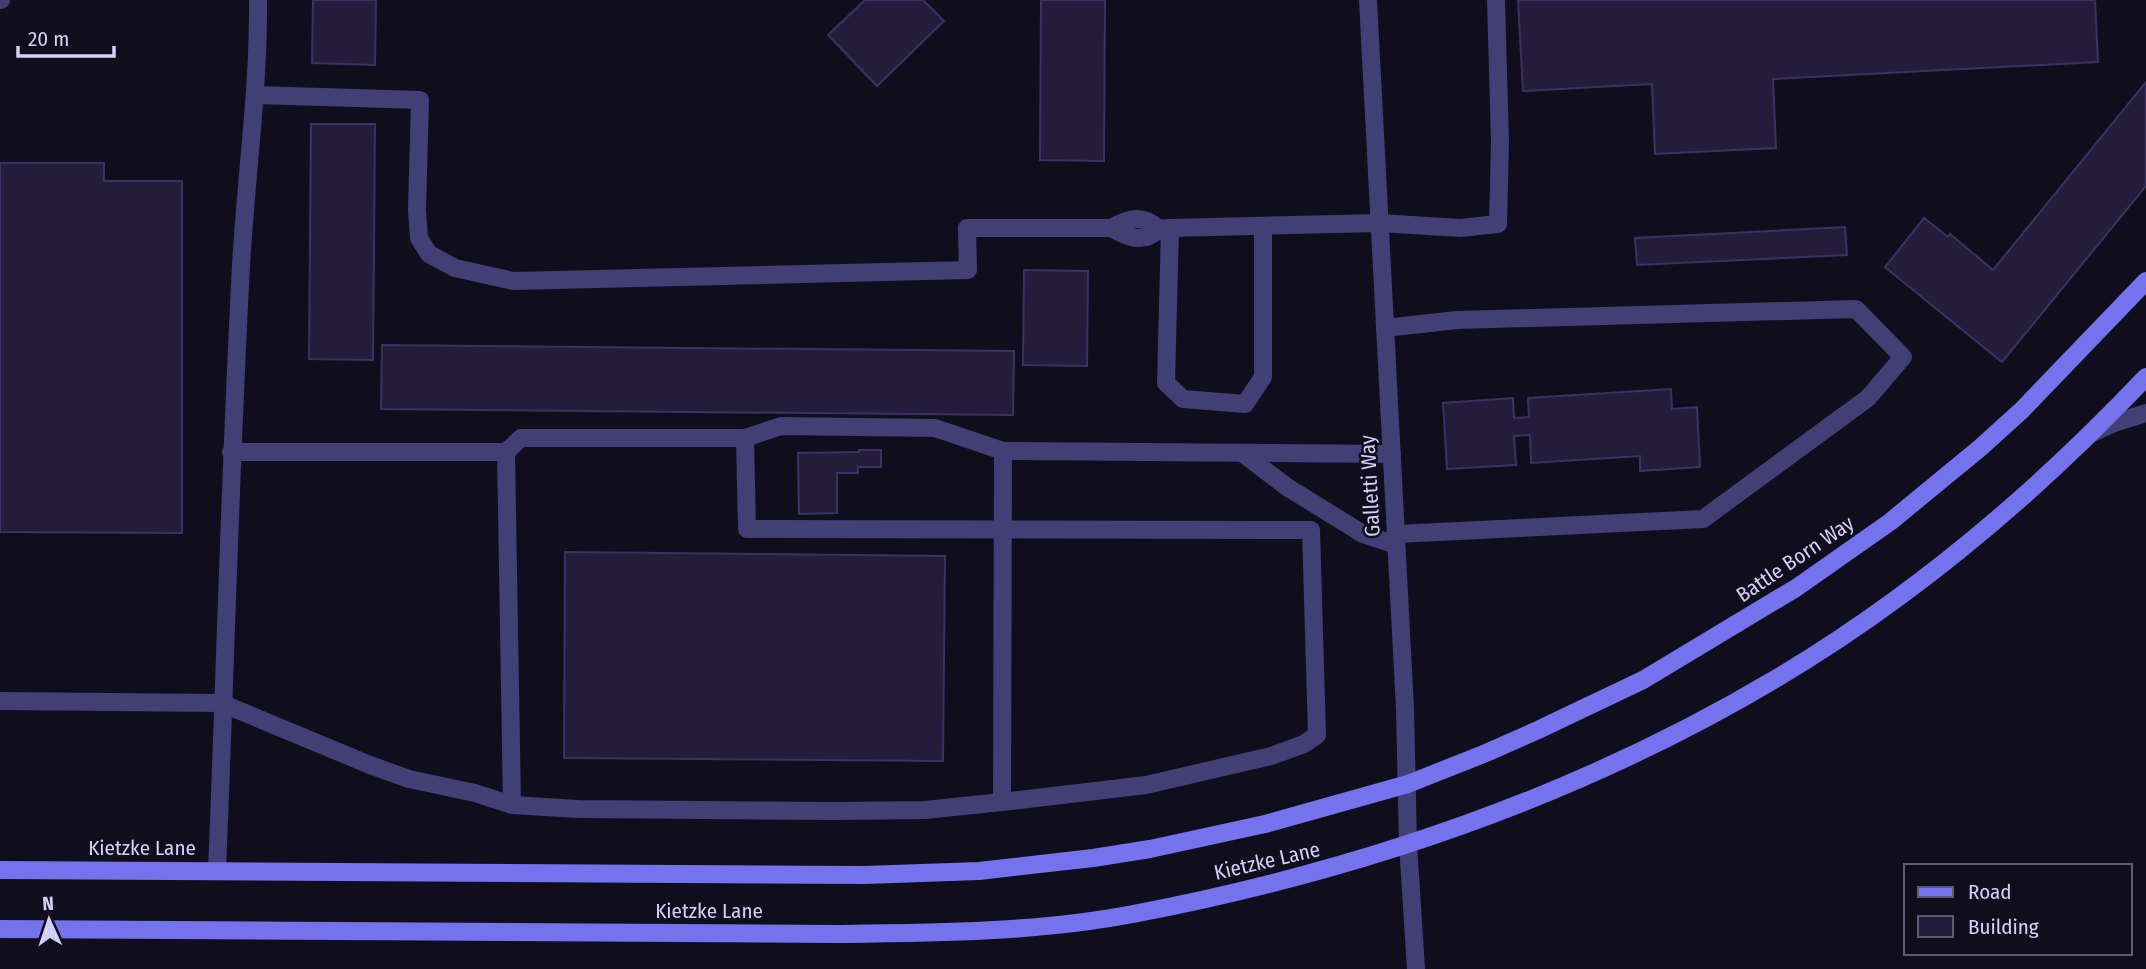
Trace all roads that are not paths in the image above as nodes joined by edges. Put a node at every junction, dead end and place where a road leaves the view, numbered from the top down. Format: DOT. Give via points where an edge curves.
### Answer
graph roads {
  1 [pos="258,0"];
  2 [pos="1368,0"];
  3 [pos="1496,0"];
  4 [pos="256,95"];
  5 [pos="1379,223"];
  6 [pos="1263,226"];
  7 [pos="1164,228"];
  8 [pos="2146,281"];
  9 [pos="1385,328"];
  10 [pos="2146,377"];
  11 [pos="2146,413"];
  12 [pos="2086,436"];
  13 [pos="745,438"];
  14 [pos="1003,451"];
  15 [pos="232,452"];
  16 [pos="506,452"];
  17 [pos="1392,454"];
  18 [pos="1245,455"];
  19 [pos="1002,529"];
  20 [pos="1396,540"];
  21 [pos="0,701"];
  22 [pos="221,703"];
  23 [pos="1408,784"];
  24 [pos="1002,802"];
  25 [pos="512,805"];
  26 [pos="1408,844"];
  27 [pos="0,870"];
  28 [pos="217,871"];
  29 [pos="0,929"];
  30 [pos="1416,969"];
  1 -- 4 [label="street"];
  2 -- 5 [label="street, Galletti Way"];
  3 -- 5 [label="street" via="1498,224 1460,228"];
  4 -- 7 [label="street" via="420,100 419,238 429,254 455,268 513,282 968,270 967,228 1111,228 1127,219 1149,220"];
  4 -- 15 [label="street" via="243,215"];
  5 -- 6 [label="street"];
  5 -- 9 [label="street, Galletti Way"];
  6 -- 7 [label="street"];
  6 -- 7 [label="street" via="1263,377 1245,404 1183,399 1166,383"];
  8 -- 23 [label="main road, Battle Born Way" via="1980,448 1890,522 1796,588 1643,680 1486,754"];
  9 -- 17 [label="street, Galletti Way"];
  9 -- 20 [label="street" via="1457,320 1856,309 1903,357 1868,398 1703,519"];
  10 -- 12 [label="main road"];
  11 -- 12 [label="street"];
  12 -- 26 [label="main road" via="1931,572 1780,676 1623,760"];
  13 -- 14 [label="street" via="781,426 935,428"];
  13 -- 16 [label="street" via="521,438"];
  13 -- 19 [label="street" via="747,529"];
  14 -- 18 [label="street"];
  14 -- 19 [label="street"];
  15 -- 16 [label="street"];
  15 -- 22 [label="street"];
  16 -- 25 [label="street"];
  17 -- 18 [label="street"];
  17 -- 20 [label="street, Galletti Way"];
  18 -- 20 [label="street" via="1363,534"];
  19 -- 24 [label="street"];
  19 -- 24 [label="street" via="1311,530 1317,735 1271,756 1146,785"];
  20 -- 23 [label="street, Galletti Way"];
  21 -- 22 [label="street"];
  22 -- 25 [label="street" via="396,775"];
  22 -- 28 [label="street"];
  23 -- 26 [label="street, Galletti Way"];
  23 -- 28 [label="main road, Kietzke Lane" via="1265,824 1150,849 979,871 853,875"];
  24 -- 25 [label="street" via="925,810 834,811"];
  26 -- 29 [label="main road, Kietzke Lane" via="1296,878 1132,915 957,932"];
  26 -- 30 [label="street, Galletti Way"];
  27 -- 28 [label="main road, Kietzke Lane"];
}
